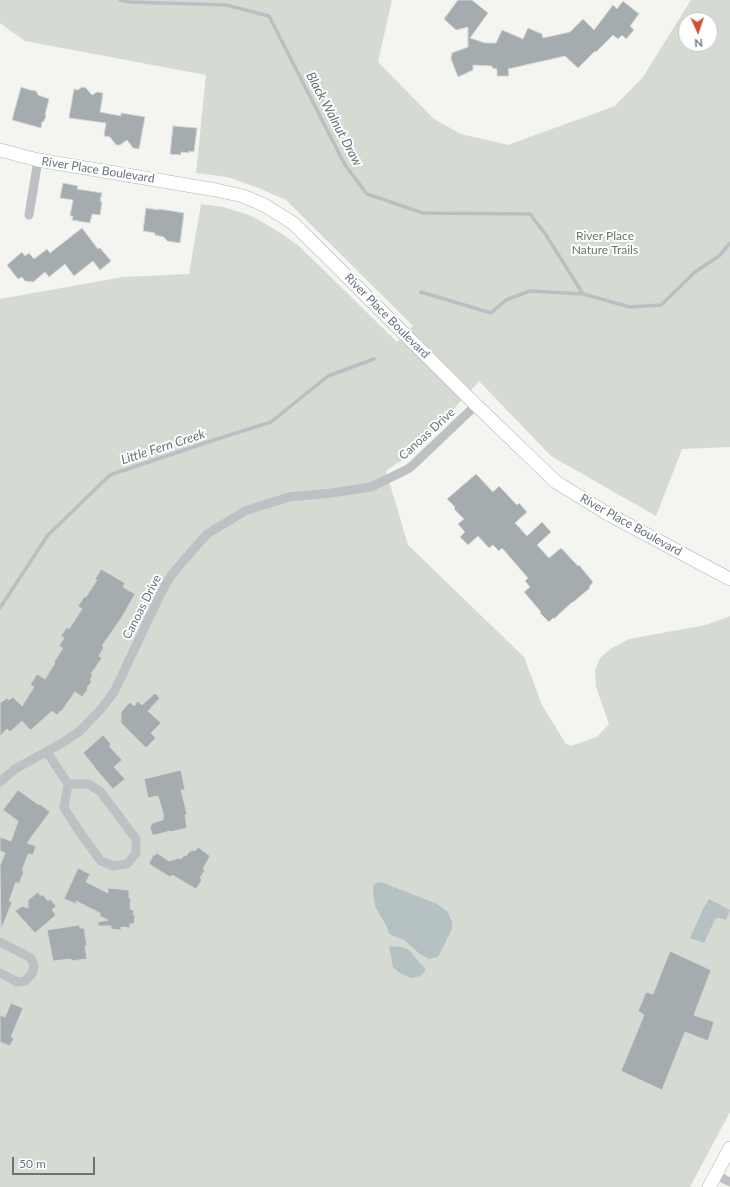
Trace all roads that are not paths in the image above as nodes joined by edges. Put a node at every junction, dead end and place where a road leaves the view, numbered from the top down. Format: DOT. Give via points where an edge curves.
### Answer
graph roads {
  1 [pos="0,150"];
  2 [pos="38,160"];
  3 [pos="29,215"];
  4 [pos="476,405"];
  5 [pos="730,579"];
  6 [pos="47,752"];
  7 [pos="0,782"];
  8 [pos="68,784"];
  9 [pos="0,942"];
  10 [pos="0,973"];
  11 [pos="730,1148"];
  12 [pos="716,1175"];
  13 [pos="730,1182"];
  14 [pos="709,1187"];
  1 -- 2 [label="street, River Place Boulevard"];
  2 -- 3 [label="street"];
  2 -- 4 [label="street, River Place Boulevard" via="216,190 243,196 264,205 294,222"];
  4 -- 5 [label="street, River Place Boulevard" via="556,482 608,514"];
  4 -- 6 [label="street, Canoas Drive" via="408,469 371,487 289,497 245,511 208,534 170,577 114,692 81,730"];
  6 -- 7 [label="street, Canoas Drive" via="15,769"];
  6 -- 8 [label="street"];
  8 -- 8 [label="street" via="64,808 81,834 102,861 113,866 126,864 136,852 136,839 100,791 88,784"];
  9 -- 10 [label="street" via="31,958 34,966 32,974 25,981 17,982"];
  11 -- 12 [label="street"];
  12 -- 13 [label="street"];
  12 -- 14 [label="street"];
}
